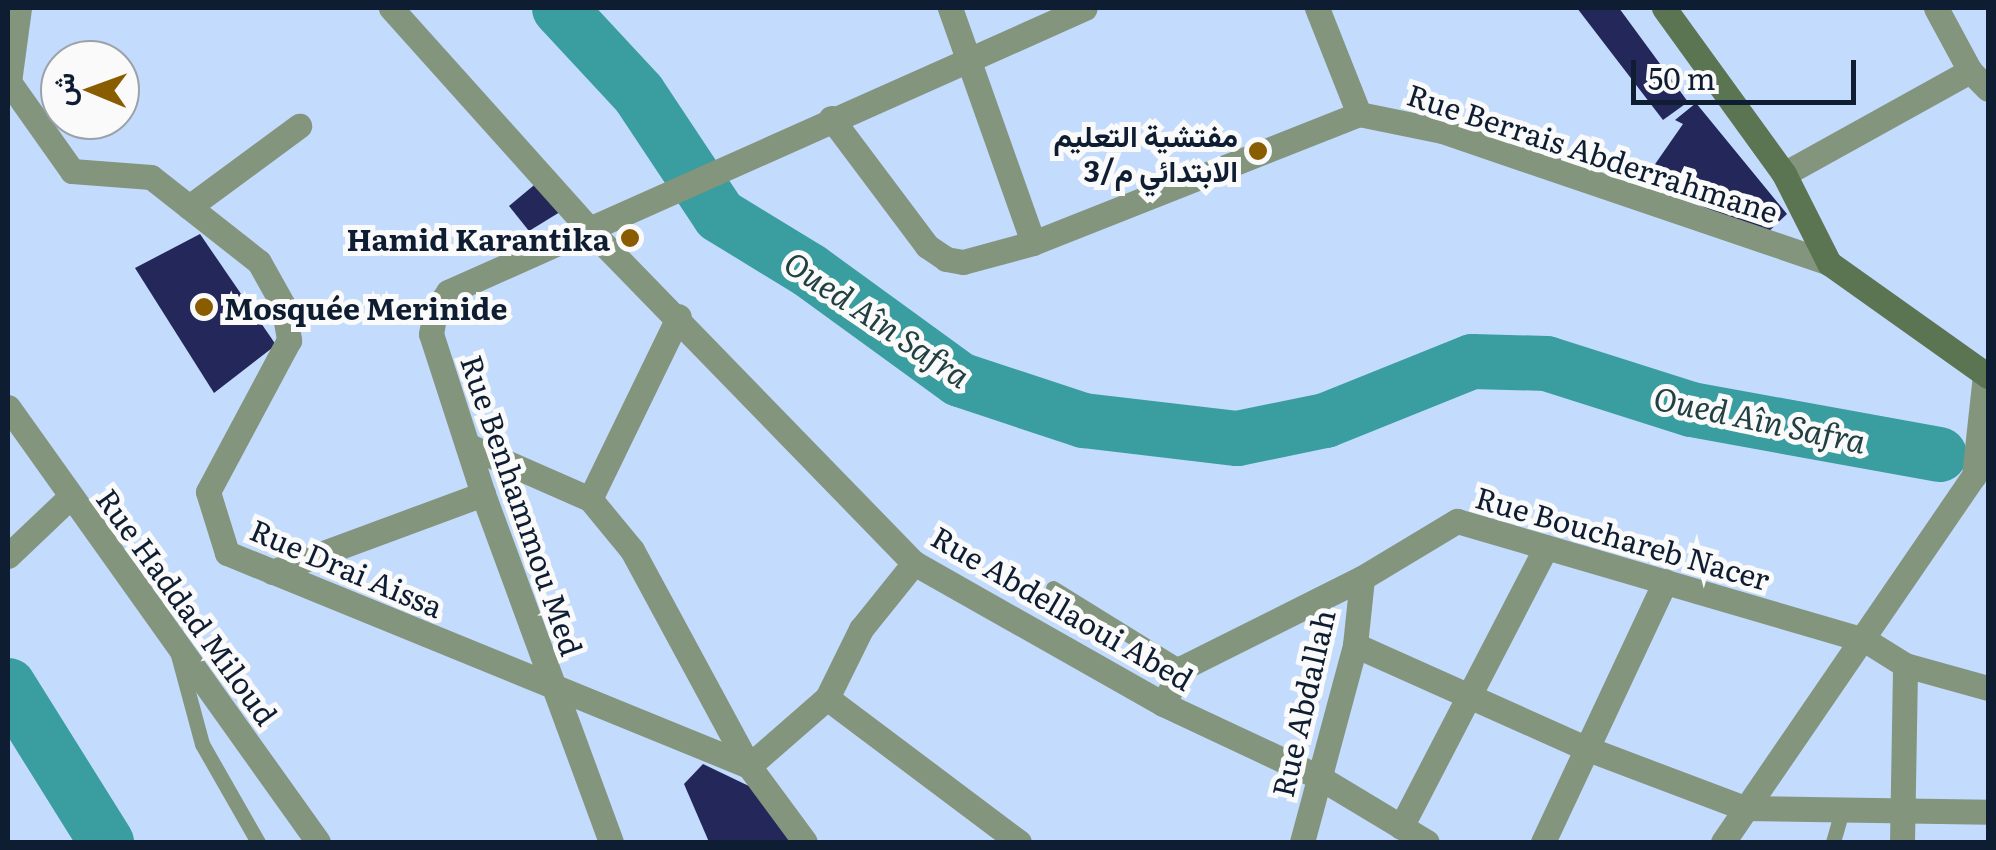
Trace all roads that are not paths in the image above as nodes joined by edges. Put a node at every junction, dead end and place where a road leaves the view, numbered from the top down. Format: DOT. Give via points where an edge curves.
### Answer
graph roads {
  1 [pos="19,8"];
  2 [pos="392,8"];
  3 [pos="950,8"];
  4 [pos="1086,8"];
  5 [pos="1317,8"];
  6 [pos="1664,8"];
  7 [pos="1936,8"];
  8 [pos="968,56"];
  9 [pos="1979,80"];
  10 [pos="1359,114"];
  11 [pos="831,118"];
  12 [pos="300,126"];
  13 [pos="1784,174"];
  14 [pos="189,208"];
  15 [pos="592,231"];
  16 [pos="1033,243"];
  17 [pos="1829,263"];
  18 [pos="679,316"];
  19 [pos="1987,375"];
  20 [pos="8,407"];
  21 [pos="469,446"];
  22 [pos="1981,477"];
  23 [pos="482,494"];
  24 [pos="70,497"];
  25 [pos="590,499"];
  26 [pos="1546,547"];
  27 [pos="8,556"];
  28 [pos="914,563"];
  29 [pos="272,572"];
  30 [pos="1362,578"];
  31 [pos="1665,581"];
  32 [pos="1053,588"];
  33 [pos="1865,640"];
  34 [pos="1355,645"];
  35 [pos="177,647"];
  36 [pos="1905,666"];
  37 [pos="1182,668"];
  38 [pos="1988,688"];
  39 [pos="551,690"];
  40 [pos="1471,697"];
  41 [pos="828,698"];
  42 [pos="1163,704"];
  43 [pos="1588,749"];
  44 [pos="749,766"];
  45 [pos="1317,776"];
  46 [pos="1744,808"];
  47 [pos="1842,811"];
  48 [pos="1988,812"];
  49 [pos="1902,813"];
  50 [pos="1401,827"];
  51 [pos="986,835"];
  52 [pos="258,842"];
  53 [pos="318,842"];
  54 [pos="611,842"];
  55 [pos="805,842"];
  56 [pos="1019,842"];
  57 [pos="1302,842"];
  58 [pos="1427,842"];
  59 [pos="1542,842"];
  60 [pos="1723,842"];
  61 [pos="1833,842"];
  62 [pos="1902,842"];
  1 -- 14 [label="street, Rue Drai Aissa" via="10,82 72,171 151,177"];
  2 -- 15 [label="street"];
  3 -- 8 [label="street"];
  4 -- 8 [label="street, Rue Benhammou Med"];
  5 -- 10 [label="street"];
  6 -- 13 [label="main road"];
  7 -- 9 [label="street"];
  8 -- 11 [label="street, Rue Benhammou Med"];
  8 -- 16 [label="street"];
  9 -- 13 [label="street"];
  10 -- 16 [label="street, Rue Berrais Abderrahmane"];
  10 -- 17 [label="street, Rue Berrais Abderrahmane" via="1442,132"];
  11 -- 15 [label="street, Rue Benhammou Med"];
  11 -- 16 [label="street, Rue Berrais Abderrahmane" via="927,246 946,259 964,262"];
  12 -- 14 [label="street"];
  13 -- 17 [label="main road"];
  14 -- 29 [label="street, Rue Drai Aissa" via="260,262 283,305 289,340 208,492 227,552"];
  15 -- 18 [label="street, Rue Abdellaoui Abed"];
  15 -- 21 [label="street, Rue Benhammou Med" via="448,292 435,312 431,334"];
  17 -- 19 [label="main road"];
  18 -- 25 [label="street"];
  18 -- 28 [label="street, Rue Abdellaoui Abed"];
  19 -- 22 [label="street"];
  20 -- 24 [label="street, Rue Haddad Miloud"];
  21 -- 23 [label="street, Rue Benhammou Med"];
  21 -- 25 [label="street"];
  22 -- 33 [label="street"];
  23 -- 29 [label="street"];
  23 -- 39 [label="street, Rue Benhammou Med"];
  24 -- 27 [label="street"];
  24 -- 35 [label="street, Rue Haddad Miloud"];
  25 -- 44 [label="street" via="632,550"];
  26 -- 30 [label="street, Rue Bouchareb Nacer" via="1457,521"];
  26 -- 31 [label="street, Rue Bouchareb Nacer"];
  26 -- 40 [label="street"];
  28 -- 41 [label="street" via="861,629"];
  28 -- 42 [label="street, Rue Abdellaoui Abed"];
  29 -- 39 [label="street, Rue Drai Aissa"];
  30 -- 34 [label="street, Rue Abdallah"];
  30 -- 37 [label="street, Rue Bouchareb Nacer"];
  31 -- 33 [label="street, Rue Bouchareb Nacer"];
  31 -- 43 [label="street"];
  32 -- 37 [label="lane"];
  33 -- 36 [label="street, Rue Bouchareb Nacer"];
  33 -- 46 [label="street"];
  34 -- 40 [label="street"];
  34 -- 45 [label="street, Rue Abdallah"];
  35 -- 52 [label="lane" via="202,744"];
  35 -- 53 [label="street, Rue Haddad Miloud"];
  36 -- 38 [label="street, Rue Bouchareb Nacer"];
  36 -- 49 [label="street"];
  37 -- 42 [label="street"];
  39 -- 44 [label="street, Rue Drai Aissa"];
  39 -- 54 [label="street"];
  40 -- 43 [label="street"];
  40 -- 50 [label="street"];
  41 -- 44 [label="street"];
  41 -- 51 [label="street"];
  42 -- 45 [label="street, Rue Abdellaoui Abed"];
  43 -- 46 [label="street"];
  43 -- 59 [label="street"];
  44 -- 55 [label="street"];
  45 -- 50 [label="street, Rue Abdellaoui Abed"];
  45 -- 57 [label="street, Rue Abdallah"];
  46 -- 47 [label="street"];
  46 -- 60 [label="street"];
  47 -- 49 [label="street"];
  47 -- 61 [label="lane"];
  48 -- 49 [label="street"];
  49 -- 62 [label="street"];
  50 -- 58 [label="street, Rue Abdellaoui Abed"];
  51 -- 56 [label="street"];
}
